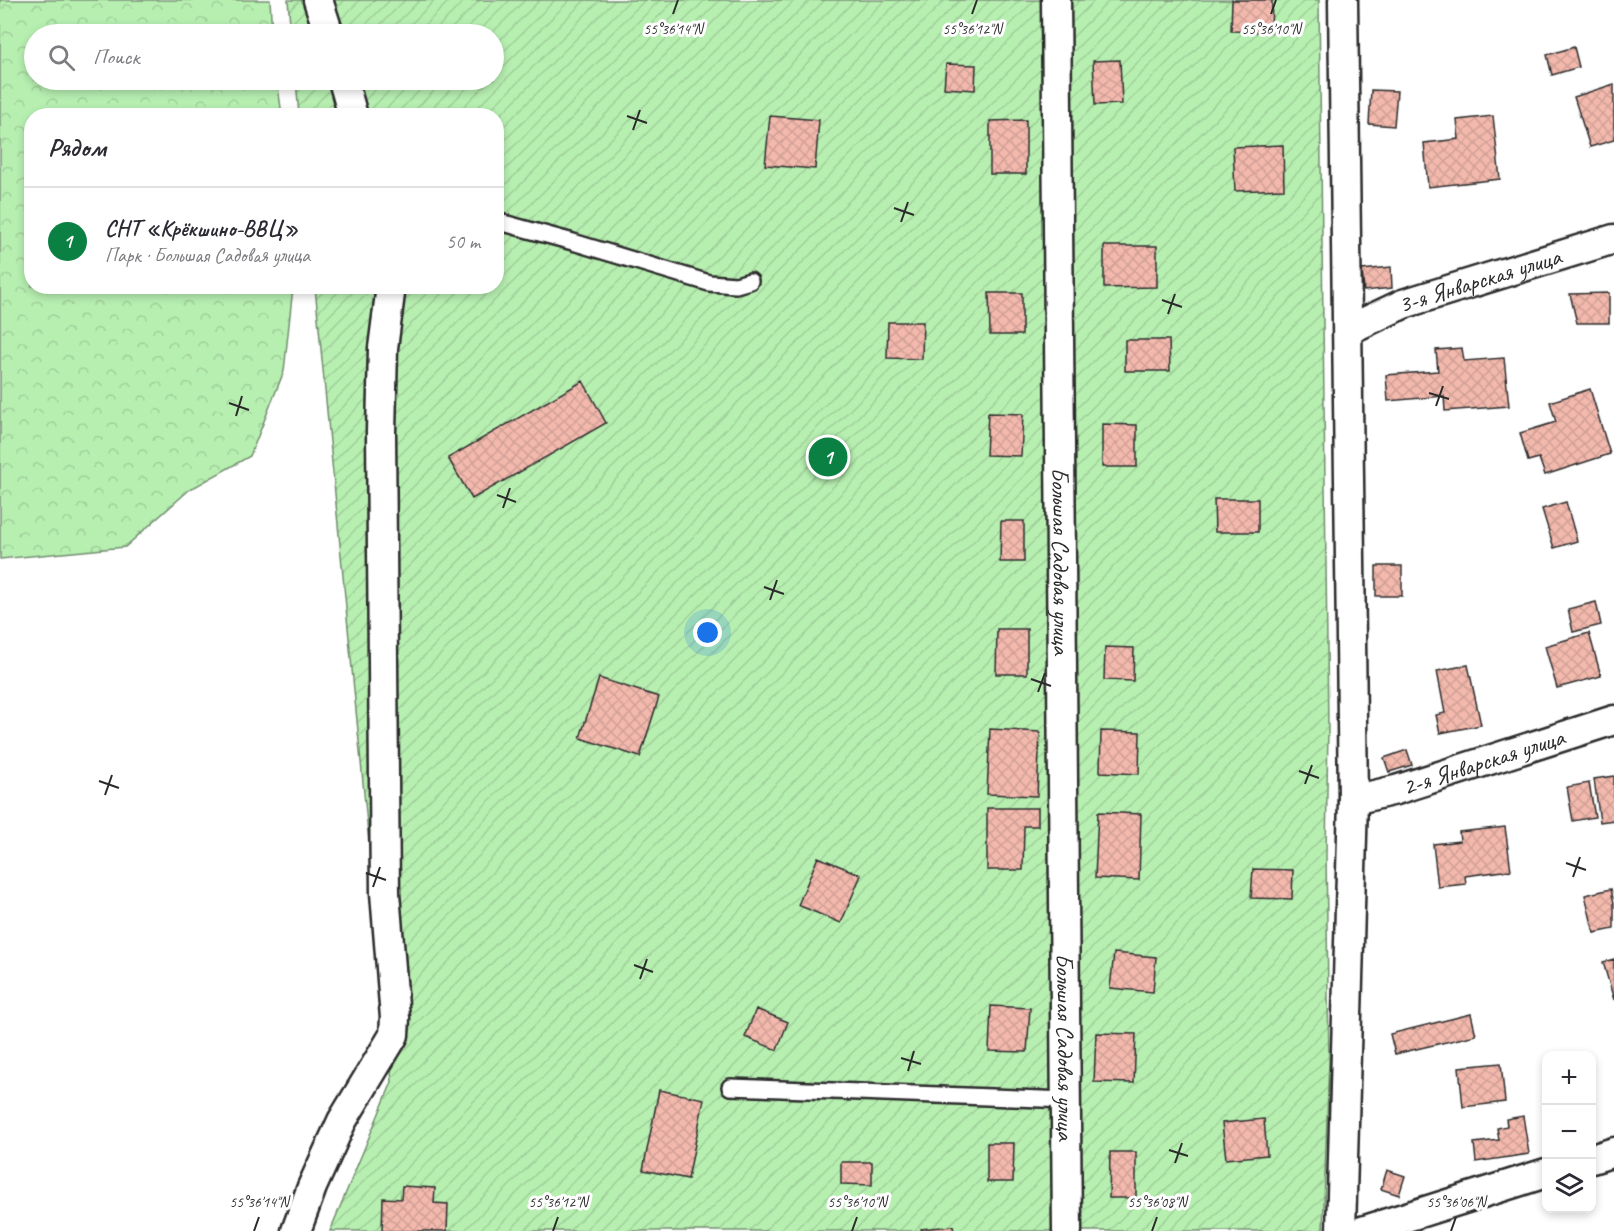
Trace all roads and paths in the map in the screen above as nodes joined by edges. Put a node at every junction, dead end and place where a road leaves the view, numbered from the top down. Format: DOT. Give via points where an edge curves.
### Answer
graph roads {
  1 [pos="318,0"];
  2 [pos="1056,0"];
  3 [pos="1343,0"];
  4 [pos="326,24"];
  5 [pos="345,90"];
  6 [pos="351,108"];
  7 [pos="504,223"];
  8 [pos="1614,239"];
  9 [pos="750,281"];
  10 [pos="390,294"];
  11 [pos="1348,330"];
  12 [pos="1614,720"];
  13 [pos="1353,800"];
  14 [pos="730,1088"];
  15 [pos="1067,1100"];
  16 [pos="1614,1152"];
  17 [pos="1596,1158"];
  18 [pos="1542,1174"];
  19 [pos="296,1231"];
  20 [pos="1067,1231"];
  21 [pos="1341,1231"];
  22 [pos="1362,1231"];
  1 -- 4 [label="street"];
  2 -- 15 [label="street, Большая Садовая улица"];
  3 -- 11 [label="street"];
  5 -- 6 [label="street"];
  7 -- 9 [label="lane" via="709,284"];
  8 -- 11 [label="street, 3-я Январская улица" via="1403,304"];
  10 -- 19 [label="street" via="383,348 381,432 385,893 394,1035 342,1121"];
  11 -- 13 [label="street"];
  12 -- 13 [label="street, 2-я Январская улица" via="1396,790"];
  13 -- 21 [label="street"];
  14 -- 15 [label="lane"];
  15 -- 20 [label="street, Большая Садовая улица"];
  16 -- 17 [label="street"];
  18 -- 22 [label="street"];
}
